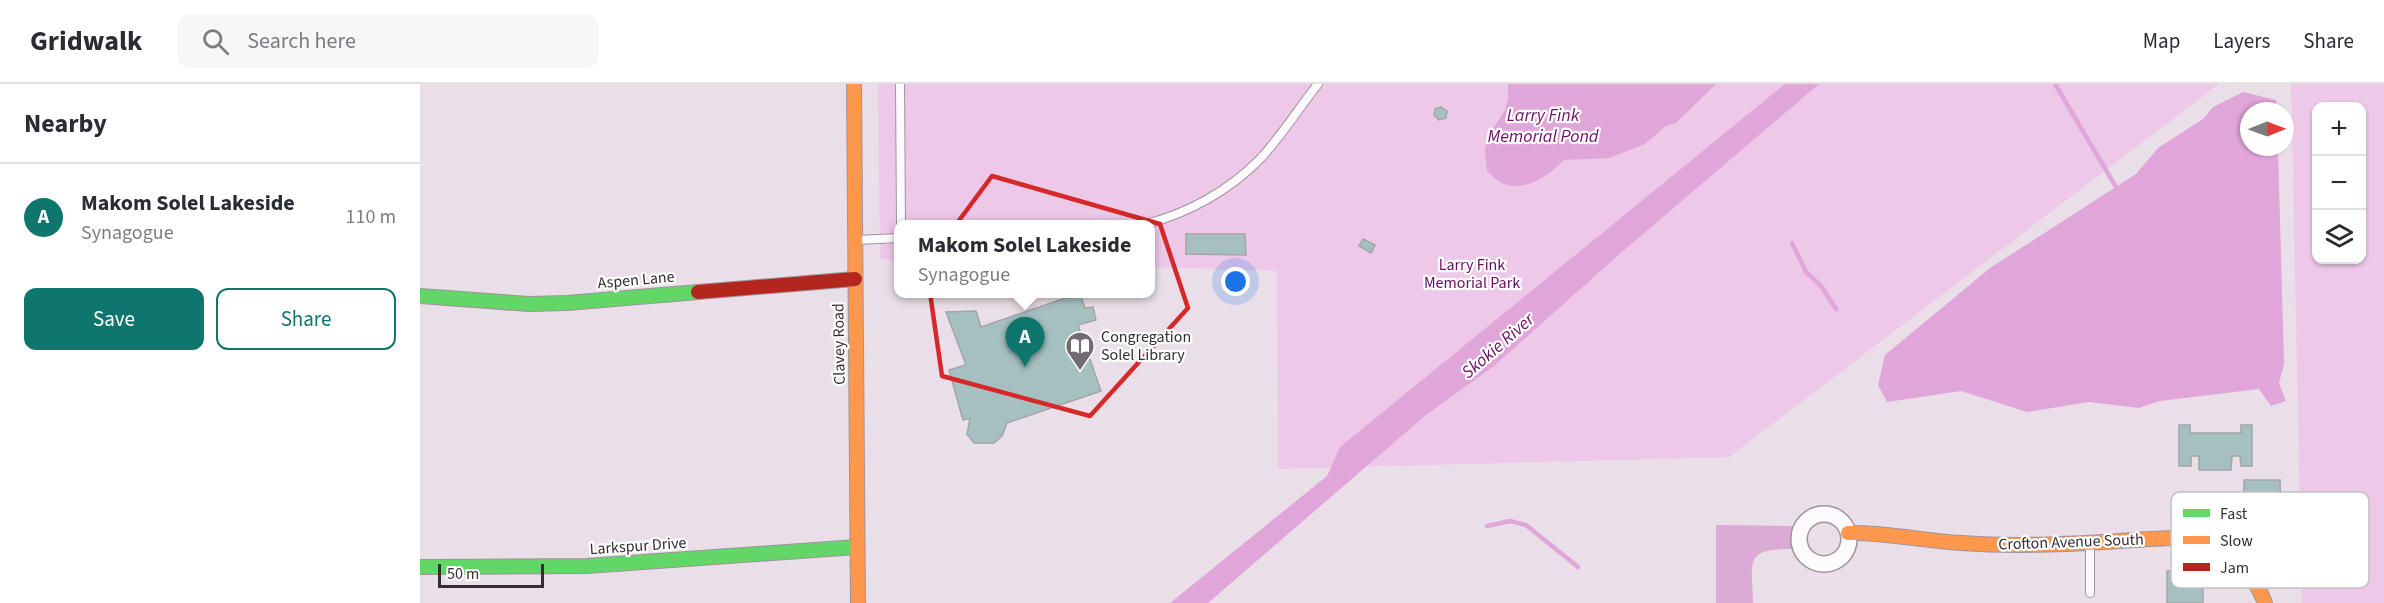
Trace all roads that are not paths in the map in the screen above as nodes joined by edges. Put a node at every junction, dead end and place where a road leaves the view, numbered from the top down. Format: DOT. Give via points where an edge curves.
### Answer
graph roads {
  1 [pos="854,84"];
  2 [pos="900,84"];
  3 [pos="1318,84"];
  4 [pos="901,220"];
  5 [pos="1155,222"];
  6 [pos="894,238"];
  7 [pos="855,240"];
  8 [pos="855,279"];
  9 [pos="420,296"];
  10 [pos="1848,533"];
  11 [pos="2171,537"];
  12 [pos="2090,543"];
  13 [pos="857,547"];
  14 [pos="420,567"];
  15 [pos="2260,588"];
  16 [pos="2090,593"];
  17 [pos="858,603"];
  18 [pos="2265,603"];
  1 -- 7 [label="street, Clavey Road"];
  2 -- 4 [label="lane"];
  3 -- 5 [label="lane" via="1261,158 1219,193"];
  6 -- 7 [label="lane"];
  7 -- 8 [label="street, Clavey Road"];
  8 -- 9 [label="street, Aspen Lane" via="567,303"];
  8 -- 13 [label="street, Clavey Road"];
  10 -- 12 [label="street, Crofton Avenue South" via="2009,546"];
  11 -- 12 [label="street, Crofton Avenue South"];
  12 -- 16 [label="lane"];
  13 -- 14 [label="street, Larkspur Drive" via="586,566"];
  13 -- 17 [label="street, Clavey Road"];
  15 -- 18 [label="street, Crofton Avenue South"];
}
